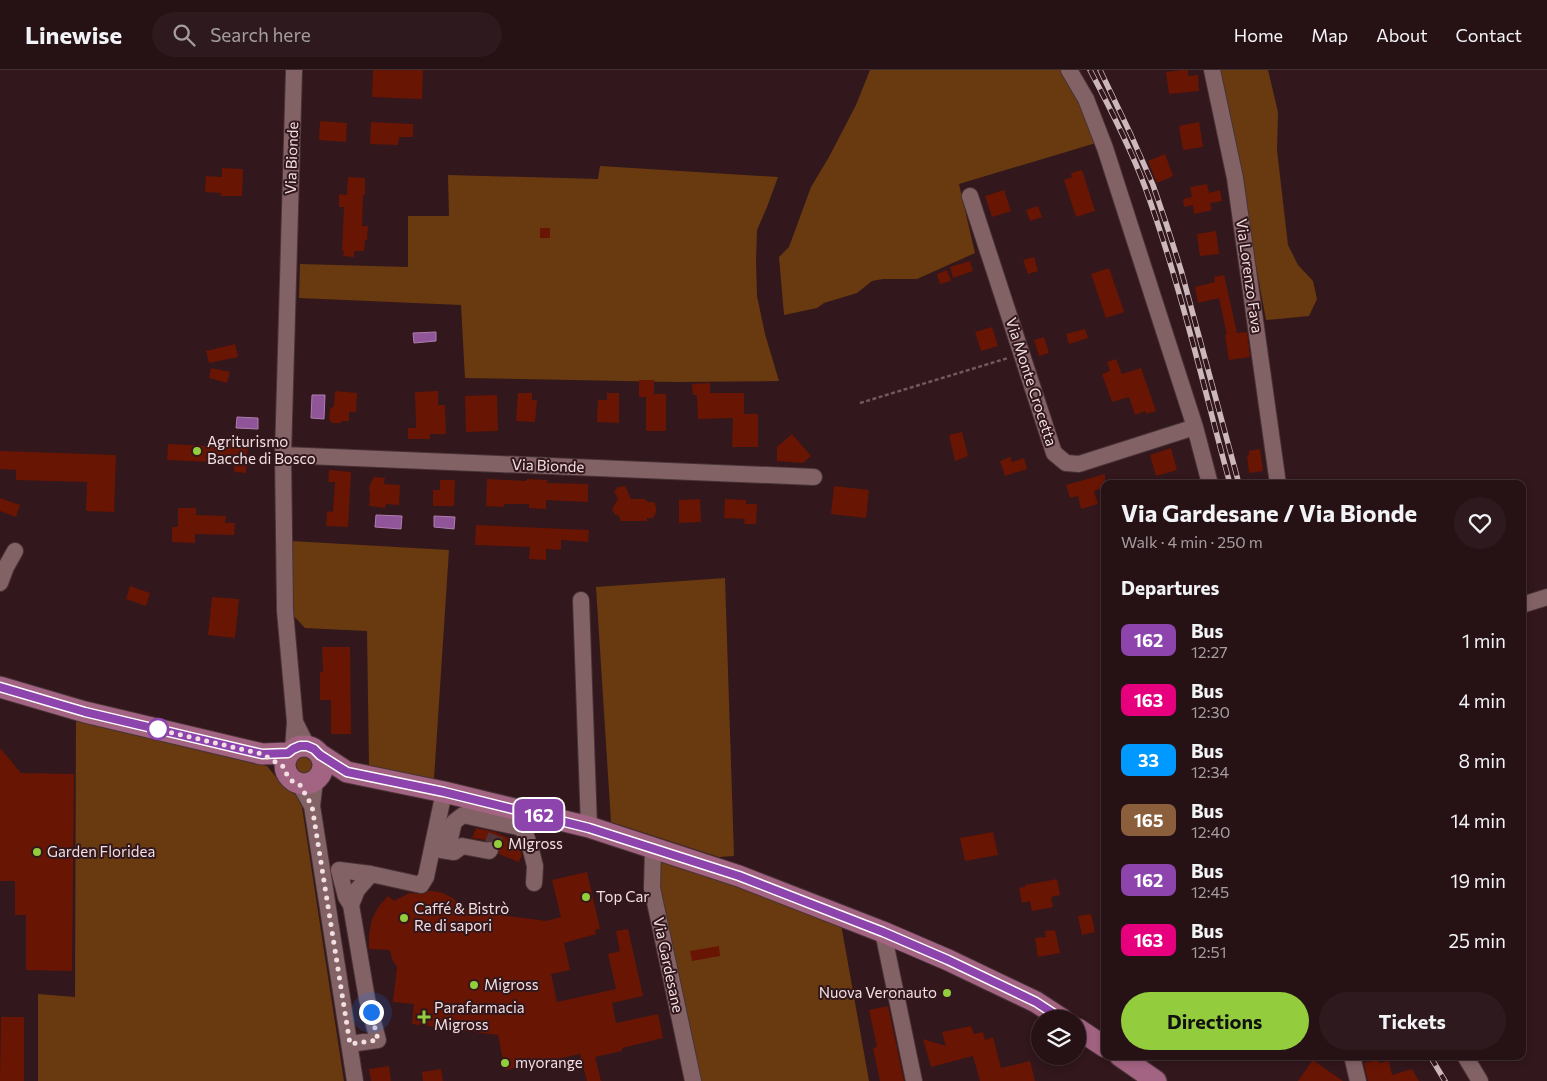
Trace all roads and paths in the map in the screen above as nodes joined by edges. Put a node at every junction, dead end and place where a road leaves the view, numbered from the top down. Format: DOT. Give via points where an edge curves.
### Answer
graph roads {
  1 [pos="294,70"];
  2 [pos="1069,70"];
  3 [pos="1212,70"];
  4 [pos="970,196"];
  5 [pos="1021,354"];
  6 [pos="860,403"];
  7 [pos="1195,428"];
  8 [pos="283,455"];
  9 [pos="814,478"];
  10 [pos="1209,480"];
  11 [pos="1277,480"];
  12 [pos="15,551"];
  13 [pos="0,583"];
  14 [pos="1547,597"];
  15 [pos="581,600"];
  16 [pos="1526,604"];
  17 [pos="0,687"];
  18 [pos="304,764"];
  19 [pos="444,792"];
  20 [pos="589,828"];
  21 [pos="497,833"];
  22 [pos="528,843"];
  23 [pos="653,848"];
  24 [pos="440,849"];
  25 [pos="490,850"];
  26 [pos="371,874"];
  27 [pos="534,883"];
  28 [pos="350,904"];
  29 [pos="883,932"];
  30 [pos="1048,1010"];
  31 [pos="1086,1034"];
  32 [pos="350,1044"];
  33 [pos="1101,1044"];
  34 [pos="1126,1060"];
  35 [pos="1353,1060"];
  36 [pos="1468,1060"];
  37 [pos="355,1081"];
  38 [pos="693,1081"];
  39 [pos="914,1081"];
  40 [pos="1156,1081"];
  41 [pos="1358,1081"];
  42 [pos="1480,1081"];
  1 -- 8 [label="street, Via Bionde"];
  2 -- 7 [label="street" via="1086,99 1105,148"];
  3 -- 11 [label="street, Via Lorenzo Fava" via="1235,178"];
  4 -- 5 [label="street, Via Monte Crocetta"];
  5 -- 6 [label="path"];
  5 -- 7 [label="street, Via Monte Crocetta" via="1054,453 1066,463 1079,464"];
  7 -- 10 [label="street"];
  8 -- 9 [label="street, Via Bionde"];
  8 -- 18 [label="street, Via Bionde" via="285,611 295,722"];
  12 -- 13 [label="street"];
  14 -- 16 [label="street"];
  15 -- 20 [label="street"];
  17 -- 18 [label="main road" via="85,712"];
  18 -- 19 [label="main road"];
  18 -- 32 [label="street, Via Bionde"];
  19 -- 20 [label="main road"];
  19 -- 24 [label="street"];
  20 -- 23 [label="main road"];
  21 -- 22 [label="street" via="499,830"];
  22 -- 24 [label="street" via="523,830 518,827 463,815 454,822"];
  22 -- 27 [label="street" via="535,866"];
  23 -- 29 [label="main road" via="739,876"];
  23 -- 38 [label="street, Via Gardesane" via="652,888"];
  24 -- 25 [label="street" via="454,852 462,846"];
  24 -- 26 [label="street" via="422,885"];
  26 -- 28 [label="street"];
  26 -- 28 [label="street" via="340,870"];
  28 -- 32 [label="street" via="367,999 378,1040"];
  29 -- 30 [label="main road" via="1027,997"];
  29 -- 39 [label="street"];
  31 -- 33 [label="main road"];
  32 -- 37 [label="street, Via Bionde"];
  34 -- 40 [label="main road"];
  35 -- 41 [label="street"];
  36 -- 42 [label="street"];
}
